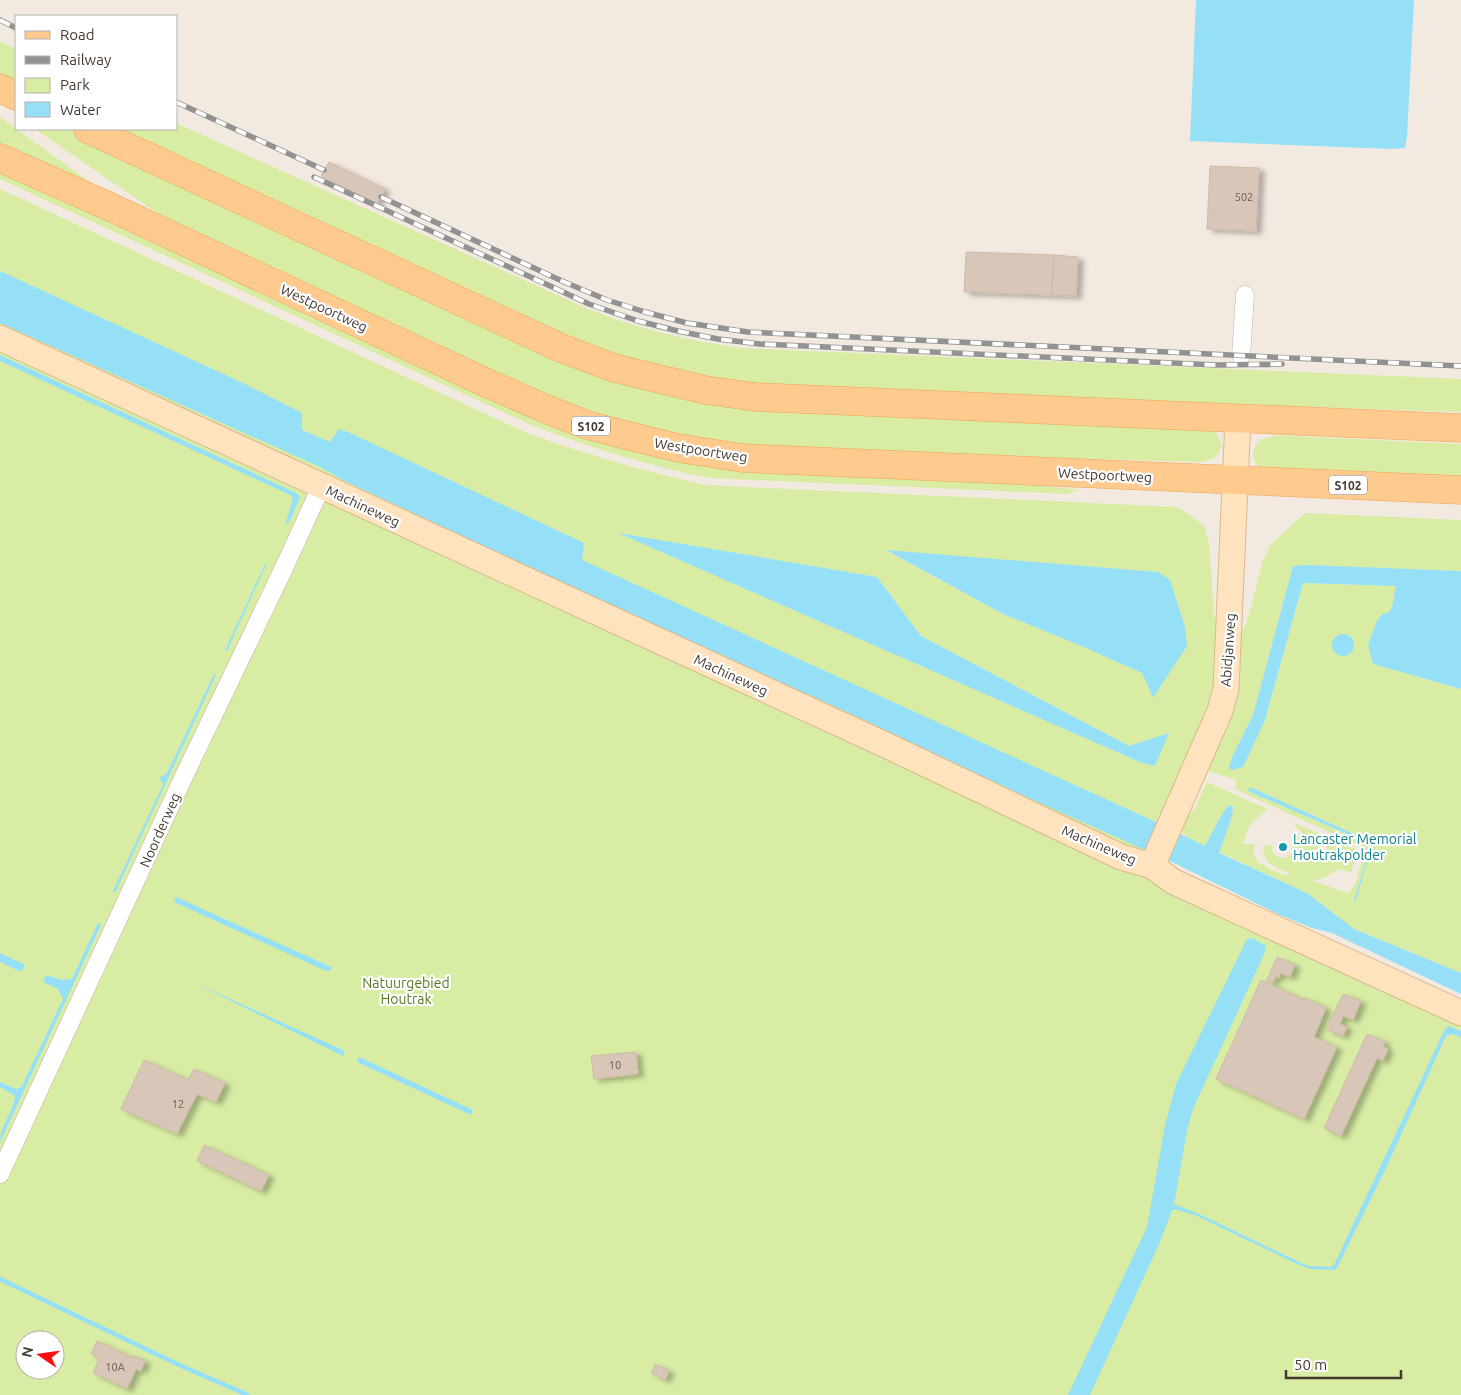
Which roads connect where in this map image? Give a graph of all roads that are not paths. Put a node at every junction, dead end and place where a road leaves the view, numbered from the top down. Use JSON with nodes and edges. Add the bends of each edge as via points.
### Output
{"nodes":[{"id":1,"x":0,"y":88,"type":"edge"},
{"id":2,"x":15,"y":96,"type":"edge"},
{"id":3,"x":90,"y":130,"type":"edge"},
{"id":4,"x":0,"y":158,"type":"edge"},
{"id":5,"x":1246,"y":295,"type":"dead end"},
{"id":6,"x":0,"y":338,"type":"edge"},
{"id":7,"x":1241,"y":356,"type":"dead end"},
{"id":8,"x":1238,"y":418,"type":"junction"},
{"id":9,"x":1461,"y":428,"type":"edge"},
{"id":10,"x":1235,"y":479,"type":"junction"},
{"id":11,"x":321,"y":487,"type":"junction"},
{"id":12,"x":1461,"y":490,"type":"edge"},
{"id":13,"x":1154,"y":862,"type":"junction"},
{"id":14,"x":1461,"y":1013,"type":"edge"},
{"id":15,"x":0,"y":1174,"type":"edge"}],
"edges":[{"from":1,"to":2,"type":"main road"},
{"from":3,"to":8,"type":"main road","via":[[561,348],[614,368],[705,390],[755,397]]},
{"from":4,"to":10,"type":"main road","name":"Westpoortweg","number":"S102","via":[[491,385],[587,425],[629,436],[742,458]]},
{"from":5,"to":7,"type":"street"},
{"from":6,"to":11,"type":"street","name":"Machineweg"},
{"from":8,"to":9,"type":"main road"},
{"from":8,"to":10,"type":"street","name":"Abidjanweg"},
{"from":10,"to":12,"type":"main road","name":"Westpoortweg","number":"S102"},
{"from":10,"to":13,"type":"street","name":"Abidjanweg","via":[[1226,689],[1220,711]]},
{"from":11,"to":13,"type":"street","name":"Machineweg","via":[[881,743],[1121,857]]},
{"from":11,"to":15,"type":"street","name":"Noorderweg"},
{"from":13,"to":14,"type":"street","name":"Machineweg","via":[[1174,882]]}]}
